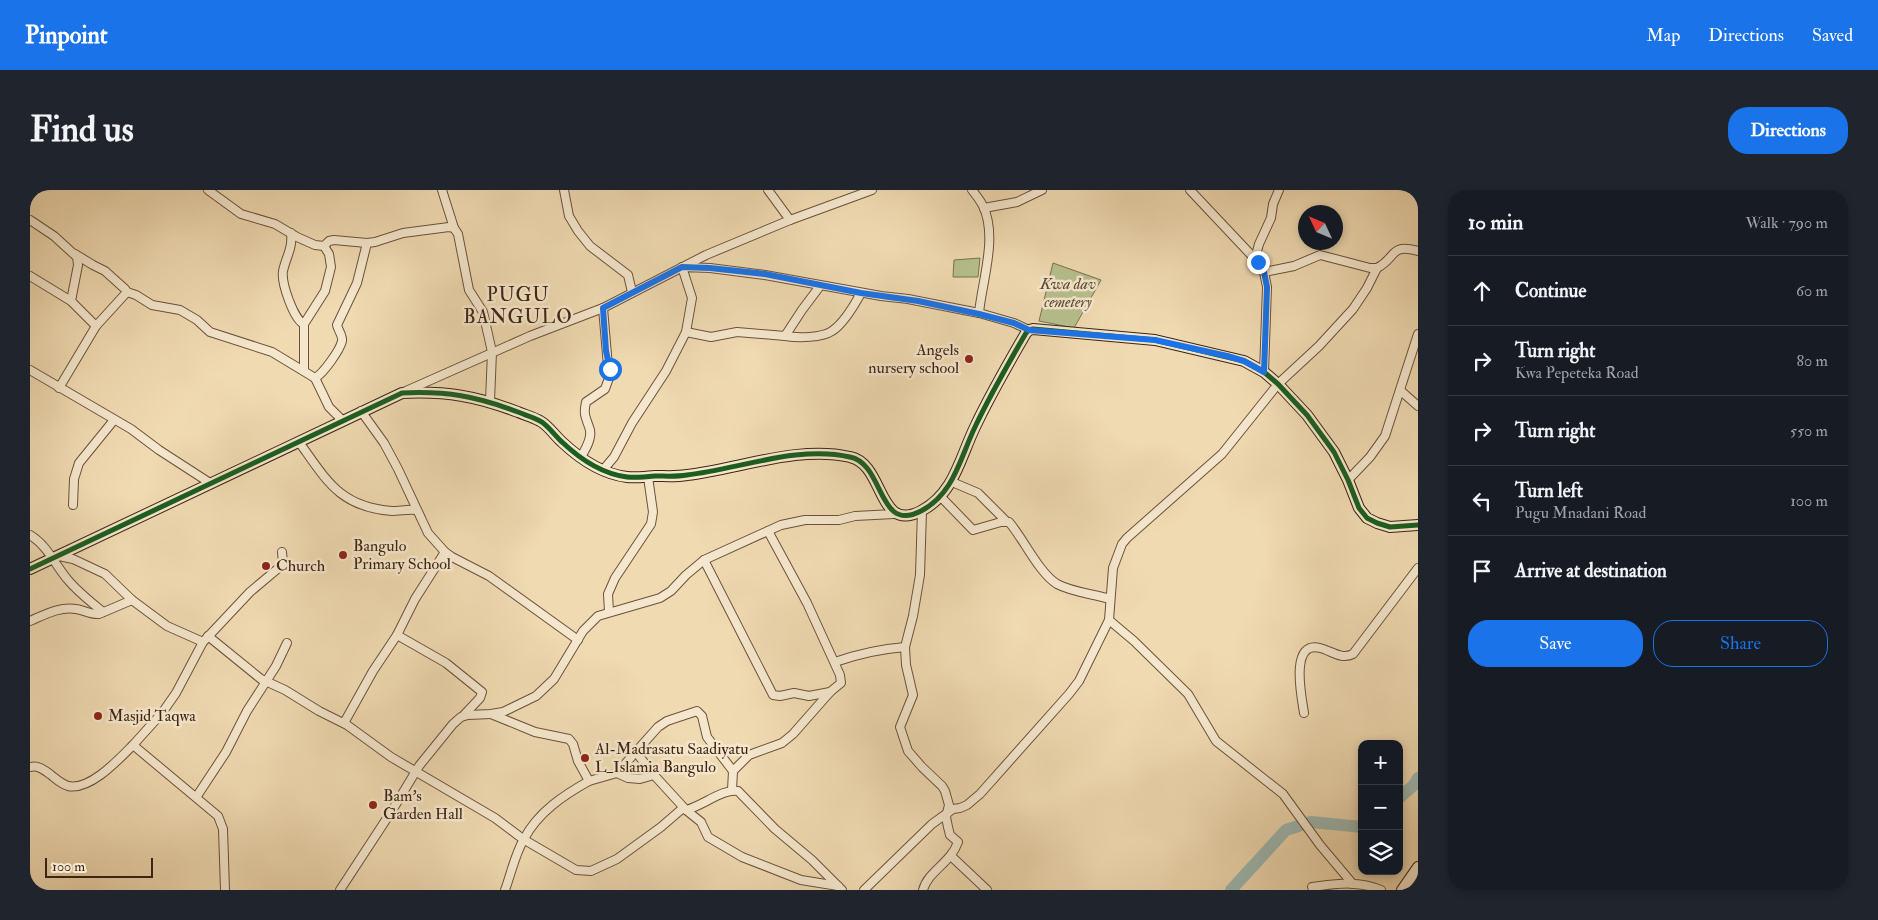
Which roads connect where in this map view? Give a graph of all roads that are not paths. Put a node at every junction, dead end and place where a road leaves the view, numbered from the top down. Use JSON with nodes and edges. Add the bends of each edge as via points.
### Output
{"nodes":[{"id":1,"x":209,"y":190,"type":"edge"},
{"id":2,"x":442,"y":190,"type":"edge"},
{"id":3,"x":564,"y":190,"type":"edge"},
{"id":4,"x":768,"y":190,"type":"edge"},
{"id":5,"x":872,"y":190,"type":"edge"},
{"id":6,"x":972,"y":190,"type":"edge"},
{"id":7,"x":1042,"y":190,"type":"edge"},
{"id":8,"x":1190,"y":190,"type":"edge"},
{"id":9,"x":1279,"y":190,"type":"edge"},
{"id":10,"x":984,"y":208,"type":"junction"},
{"id":11,"x":30,"y":220,"type":"edge"},
{"id":12,"x":790,"y":220,"type":"junction"},
{"id":13,"x":454,"y":228,"type":"junction"},
{"id":14,"x":291,"y":233,"type":"junction"},
{"id":15,"x":366,"y":243,"type":"junction"},
{"id":16,"x":324,"y":246,"type":"junction"},
{"id":17,"x":1418,"y":251,"type":"edge"},
{"id":18,"x":75,"y":254,"type":"junction"},
{"id":19,"x":1255,"y":259,"type":"junction"},
{"id":20,"x":682,"y":267,"type":"junction"},
{"id":21,"x":1377,"y":268,"type":"junction"},
{"id":22,"x":1264,"y":272,"type":"junction"},
{"id":23,"x":30,"y":276,"type":"edge"},
{"id":24,"x":820,"y":286,"type":"junction"},
{"id":25,"x":127,"y":292,"type":"junction"},
{"id":26,"x":632,"y":292,"type":"junction"},
{"id":27,"x":861,"y":293,"type":"junction"},
{"id":28,"x":71,"y":302,"type":"junction"},
{"id":29,"x":603,"y":308,"type":"junction"},
{"id":30,"x":979,"y":314,"type":"junction"},
{"id":31,"x":304,"y":324,"type":"junction"},
{"id":32,"x":96,"y":326,"type":"junction"},
{"id":33,"x":1029,"y":330,"type":"junction"},
{"id":34,"x":686,"y":332,"type":"junction"},
{"id":35,"x":1418,"y":334,"type":"edge"},
{"id":36,"x":786,"y":336,"type":"junction"},
{"id":37,"x":492,"y":352,"type":"junction"},
{"id":38,"x":30,"y":370,"type":"edge"},
{"id":39,"x":304,"y":371,"type":"junction"},
{"id":40,"x":1264,"y":372,"type":"junction"},
{"id":41,"x":315,"y":378,"type":"junction"},
{"id":42,"x":1278,"y":384,"type":"junction"},
{"id":43,"x":59,"y":388,"type":"junction"},
{"id":44,"x":1401,"y":391,"type":"junction"},
{"id":45,"x":402,"y":393,"type":"junction"},
{"id":46,"x":490,"y":401,"type":"junction"},
{"id":47,"x":1418,"y":406,"type":"edge"},
{"id":48,"x":361,"y":411,"type":"junction"},
{"id":49,"x":114,"y":420,"type":"junction"},
{"id":50,"x":342,"y":420,"type":"junction"},
{"id":51,"x":299,"y":442,"type":"junction"},
{"id":52,"x":581,"y":457,"type":"junction"},
{"id":53,"x":603,"y":470,"type":"junction"},
{"id":54,"x":648,"y":477,"type":"junction"},
{"id":55,"x":1348,"y":480,"type":"junction"},
{"id":56,"x":952,"y":482,"type":"junction"},
{"id":57,"x":210,"y":483,"type":"junction"},
{"id":58,"x":940,"y":496,"type":"junction"},
{"id":59,"x":73,"y":505,"type":"dead end"},
{"id":60,"x":416,"y":510,"type":"junction"},
{"id":61,"x":922,"y":511,"type":"junction"},
{"id":62,"x":894,"y":514,"type":"junction"},
{"id":63,"x":1006,"y":521,"type":"junction"},
{"id":64,"x":1418,"y":525,"type":"edge"},
{"id":65,"x":768,"y":531,"type":"junction"},
{"id":66,"x":30,"y":535,"type":"edge"},
{"id":67,"x":282,"y":552,"type":"dead end"},
{"id":68,"x":445,"y":552,"type":"junction"},
{"id":69,"x":55,"y":558,"type":"junction"},
{"id":70,"x":704,"y":560,"type":"junction"},
{"id":71,"x":1418,"y":568,"type":"edge"},
{"id":72,"x":30,"y":569,"type":"edge"},
{"id":73,"x":1110,"y":599,"type":"junction"},
{"id":74,"x":132,"y":600,"type":"junction"},
{"id":75,"x":103,"y":612,"type":"junction"},
{"id":76,"x":609,"y":612,"type":"junction"},
{"id":77,"x":1110,"y":620,"type":"junction"},
{"id":78,"x":30,"y":621,"type":"edge"},
{"id":79,"x":397,"y":635,"type":"junction"},
{"id":80,"x":206,"y":639,"type":"junction"},
{"id":81,"x":578,"y":640,"type":"junction"},
{"id":82,"x":287,"y":643,"type":"dead end"},
{"id":83,"x":905,"y":647,"type":"junction"},
{"id":84,"x":835,"y":662,"type":"junction"},
{"id":85,"x":267,"y":682,"type":"junction"},
{"id":86,"x":830,"y":692,"type":"junction"},
{"id":87,"x":1304,"y":713,"type":"dead end"},
{"id":88,"x":491,"y":714,"type":"junction"},
{"id":89,"x":461,"y":717,"type":"junction"},
{"id":90,"x":344,"y":723,"type":"junction"},
{"id":91,"x":133,"y":745,"type":"junction"},
{"id":92,"x":638,"y":751,"type":"junction"},
{"id":93,"x":30,"y":767,"type":"edge"},
{"id":94,"x":733,"y":771,"type":"junction"},
{"id":95,"x":415,"y":772,"type":"junction"},
{"id":96,"x":617,"y":773,"type":"junction"},
{"id":97,"x":654,"y":775,"type":"junction"},
{"id":98,"x":590,"y":780,"type":"junction"},
{"id":99,"x":732,"y":790,"type":"junction"},
{"id":100,"x":197,"y":796,"type":"junction"},
{"id":101,"x":685,"y":809,"type":"junction"},
{"id":102,"x":948,"y":812,"type":"junction"},
{"id":103,"x":523,"y":839,"type":"junction"},
{"id":104,"x":952,"y":856,"type":"junction"},
{"id":105,"x":1418,"y":866,"type":"edge"},
{"id":106,"x":1352,"y":883,"type":"junction"},
{"id":107,"x":840,"y":888,"type":"edge"},
{"id":108,"x":1312,"y":888,"type":"dead end"},
{"id":109,"x":225,"y":890,"type":"edge"},
{"id":110,"x":340,"y":890,"type":"edge"},
{"id":111,"x":506,"y":890,"type":"edge"},
{"id":112,"x":864,"y":890,"type":"edge"},
{"id":113,"x":923,"y":890,"type":"edge"},
{"id":114,"x":987,"y":890,"type":"edge"},
{"id":115,"x":1381,"y":890,"type":"edge"},
{"id":116,"x":1402,"y":890,"type":"edge"}],
"edges":[{"from":1,"to":14,"type":"street","via":[[246,216],[275,224]]},
{"from":2,"to":13,"type":"street"},
{"from":3,"to":26,"type":"street","via":[[569,216],[578,231],[590,246],[628,275]]},
{"from":4,"to":12,"type":"street"},
{"from":5,"to":12,"type":"street"},
{"from":6,"to":10,"type":"street"},
{"from":7,"to":10,"type":"street","via":[[1017,202]]},
{"from":8,"to":19,"type":"street"},
{"from":9,"to":19,"type":"street"},
{"from":10,"to":30,"type":"street","via":[[989,232]]},
{"from":11,"to":18,"type":"street"},
{"from":12,"to":20,"type":"street"},
{"from":13,"to":15,"type":"street","via":[[415,231]]},
{"from":13,"to":37,"type":"street","via":[[469,290],[482,312]]},
{"from":14,"to":16,"type":"street"},
{"from":14,"to":31,"type":"street","via":[[291,248],[283,275],[297,319]]},
{"from":15,"to":16,"type":"street","via":[[334,240]]},
{"from":15,"to":41,"type":"street","via":[[359,278],[337,325],[341,342]]},
{"from":16,"to":31,"type":"street","via":[[331,261],[328,285]]},
{"from":17,"to":21,"type":"street","via":[[1399,249]]},
{"from":18,"to":25,"type":"street","via":[[105,271]]},
{"from":18,"to":28,"type":"street","via":[[78,261]]},
{"from":19,"to":22,"type":"street"},
{"from":20,"to":24,"type":"street","via":[[752,273]]},
{"from":20,"to":26,"type":"street"},
{"from":20,"to":34,"type":"street","via":[[692,298]]},
{"from":21,"to":22,"type":"street","via":[[1320,255],[1294,266]]},
{"from":21,"to":42,"type":"street","via":[[1353,309]]},
{"from":22,"to":40,"type":"street","via":[[1267,287]]},
{"from":23,"to":28,"type":"street"},
{"from":24,"to":27,"type":"street"},
{"from":24,"to":36,"type":"street"},
{"from":25,"to":32,"type":"street"},
{"from":25,"to":39,"type":"street","via":[[152,305],[180,310],[210,332],[272,352]]},
{"from":26,"to":29,"type":"street"},
{"from":27,"to":30,"type":"street"},
{"from":27,"to":36,"type":"street","via":[[831,332],[805,337]]},
{"from":28,"to":32,"type":"street"},
{"from":29,"to":37,"type":"street"},
{"from":29,"to":52,"type":"street","via":[[609,378],[605,389],[586,402],[584,417],[590,436]]},
{"from":30,"to":33,"type":"street"},
{"from":31,"to":39,"type":"street"},
{"from":32,"to":43,"type":"street"},
{"from":33,"to":40,"type":"street","via":[[1155,340],[1227,356]]},
{"from":33,"to":56,"type":"street","via":[[975,427]]},
{"from":34,"to":36,"type":"street","via":[[711,337],[738,332]]},
{"from":34,"to":53,"type":"street","via":[[666,371]]},
{"from":35,"to":44,"type":"street"},
{"from":37,"to":45,"type":"street"},
{"from":37,"to":46,"type":"street"},
{"from":38,"to":43,"type":"street"},
{"from":39,"to":41,"type":"street"},
{"from":40,"to":42,"type":"street"},
{"from":41,"to":50,"type":"street","via":[[329,407]]},
{"from":42,"to":55,"type":"street","via":[[1307,415],[1334,452]]},
{"from":42,"to":73,"type":"street","via":[[1222,454],[1126,538],[1113,568]]},
{"from":43,"to":49,"type":"street"},
{"from":44,"to":47,"type":"street"},
{"from":44,"to":55,"type":"street","via":[[1385,436]]},
{"from":45,"to":46,"type":"street","via":[[465,395]]},
{"from":45,"to":48,"type":"street"},
{"from":46,"to":52,"type":"street","via":[[540,421]]},
{"from":48,"to":50,"type":"street"},
{"from":48,"to":60,"type":"street","via":[[388,451]]},
{"from":49,"to":57,"type":"street"},
{"from":49,"to":59,"type":"street","via":[[79,463],[74,479]]},
{"from":50,"to":51,"type":"street"},
{"from":51,"to":57,"type":"street"},
{"from":51,"to":60,"type":"street","via":[[325,477],[351,501],[387,510]]},
{"from":52,"to":53,"type":"street"},
{"from":53,"to":54,"type":"street","via":[[629,477]]},
{"from":54,"to":62,"type":"street","via":[[685,476],[810,454],[848,456],[865,464]]},
{"from":54,"to":76,"type":"street","via":[[652,519],[646,533],[614,578],[608,594]]},
{"from":55,"to":64,"type":"street","via":[[1359,508],[1368,518],[1390,527]]},
{"from":56,"to":58,"type":"street"},
{"from":56,"to":63,"type":"street","via":[[978,493]]},
{"from":57,"to":69,"type":"street"},
{"from":58,"to":61,"type":"street"},
{"from":58,"to":63,"type":"street","via":[[973,530]]},
{"from":60,"to":68,"type":"street","via":[[428,533]]},
{"from":61,"to":62,"type":"street","via":[[905,516]]},
{"from":61,"to":83,"type":"street","via":[[919,583]]},
{"from":62,"to":65,"type":"street","via":[[804,520]]},
{"from":63,"to":73,"type":"street","via":[[1053,581]]},
{"from":65,"to":70,"type":"street"},
{"from":65,"to":84,"type":"street"},
{"from":66,"to":69,"type":"street"},
{"from":67,"to":80,"type":"street","via":[[281,566],[250,592]]},
{"from":68,"to":79,"type":"street","via":[[415,598]]},
{"from":68,"to":81,"type":"street","via":[[489,576]]},
{"from":69,"to":72,"type":"street"},
{"from":69,"to":74,"type":"street","via":[[73,560],[105,574]]},
{"from":69,"to":75,"type":"street","via":[[71,584]]},
{"from":70,"to":76,"type":"street","via":[[660,598]]},
{"from":70,"to":86,"type":"street","via":[[774,695],[794,693],[812,696]]},
{"from":71,"to":87,"type":"street","via":[[1353,654],[1343,657],[1319,648],[1308,650],[1304,655],[1299,668]]},
{"from":73,"to":77,"type":"street"},
{"from":74,"to":75,"type":"street"},
{"from":74,"to":80,"type":"street","via":[[167,626]]},
{"from":75,"to":78,"type":"street","via":[[94,614],[68,608]]},
{"from":76,"to":81,"type":"street","via":[[589,624]]},
{"from":77,"to":102,"type":"street","via":[[1069,694],[980,794],[968,804]]},
{"from":77,"to":106,"type":"street","via":[[1188,694],[1216,741],[1283,794]]},
{"from":79,"to":89,"type":"street","via":[[446,664],[482,692]]},
{"from":79,"to":90,"type":"street"},
{"from":80,"to":85,"type":"street"},
{"from":80,"to":91,"type":"street","via":[[162,713]]},
{"from":81,"to":88,"type":"street","via":[[554,679],[536,696]]},
{"from":82,"to":85,"type":"street"},
{"from":83,"to":84,"type":"street","via":[[881,649]]},
{"from":83,"to":102,"type":"street","via":[[913,695],[901,722],[902,733],[908,751],[942,786],[949,802]]},
{"from":84,"to":86,"type":"street","via":[[841,683]]},
{"from":85,"to":90,"type":"street"},
{"from":85,"to":100,"type":"street"},
{"from":86,"to":94,"type":"street","via":[[782,743],[750,755]]},
{"from":88,"to":89,"type":"street"},
{"from":88,"to":98,"type":"street","via":[[535,732],[568,739]]},
{"from":89,"to":95,"type":"street"},
{"from":90,"to":95,"type":"street"},
{"from":91,"to":93,"type":"street","via":[[97,777],[81,785],[62,784],[41,768]]},
{"from":91,"to":100,"type":"street"},
{"from":92,"to":94,"type":"street","via":[[662,724],[697,711],[702,716],[707,737]]},
{"from":92,"to":96,"type":"street"},
{"from":92,"to":97,"type":"street"},
{"from":94,"to":99,"type":"street"},
{"from":95,"to":103,"type":"street","via":[[495,818]]},
{"from":95,"to":110,"type":"street"},
{"from":96,"to":97,"type":"street","via":[[640,779]]},
{"from":96,"to":98,"type":"street"},
{"from":97,"to":101,"type":"street"},
{"from":98,"to":103,"type":"street","via":[[550,807]]},
{"from":99,"to":101,"type":"street"},
{"from":99,"to":107,"type":"street","via":[[744,796]]},
{"from":100,"to":109,"type":"street","via":[[221,822]]},
{"from":101,"to":103,"type":"street","via":[[617,859],[591,871],[576,870]]},
{"from":101,"to":107,"type":"street","via":[[701,822],[708,837],[742,857],[801,880]]},
{"from":102,"to":104,"type":"street","via":[[946,822],[950,835],[958,842]]},
{"from":102,"to":112,"type":"street"},
{"from":103,"to":111,"type":"street"},
{"from":104,"to":113,"type":"street","via":[[926,882]]},
{"from":104,"to":114,"type":"street"},
{"from":105,"to":116,"type":"street"},
{"from":106,"to":108,"type":"street"},
{"from":106,"to":115,"type":"street"}]}
